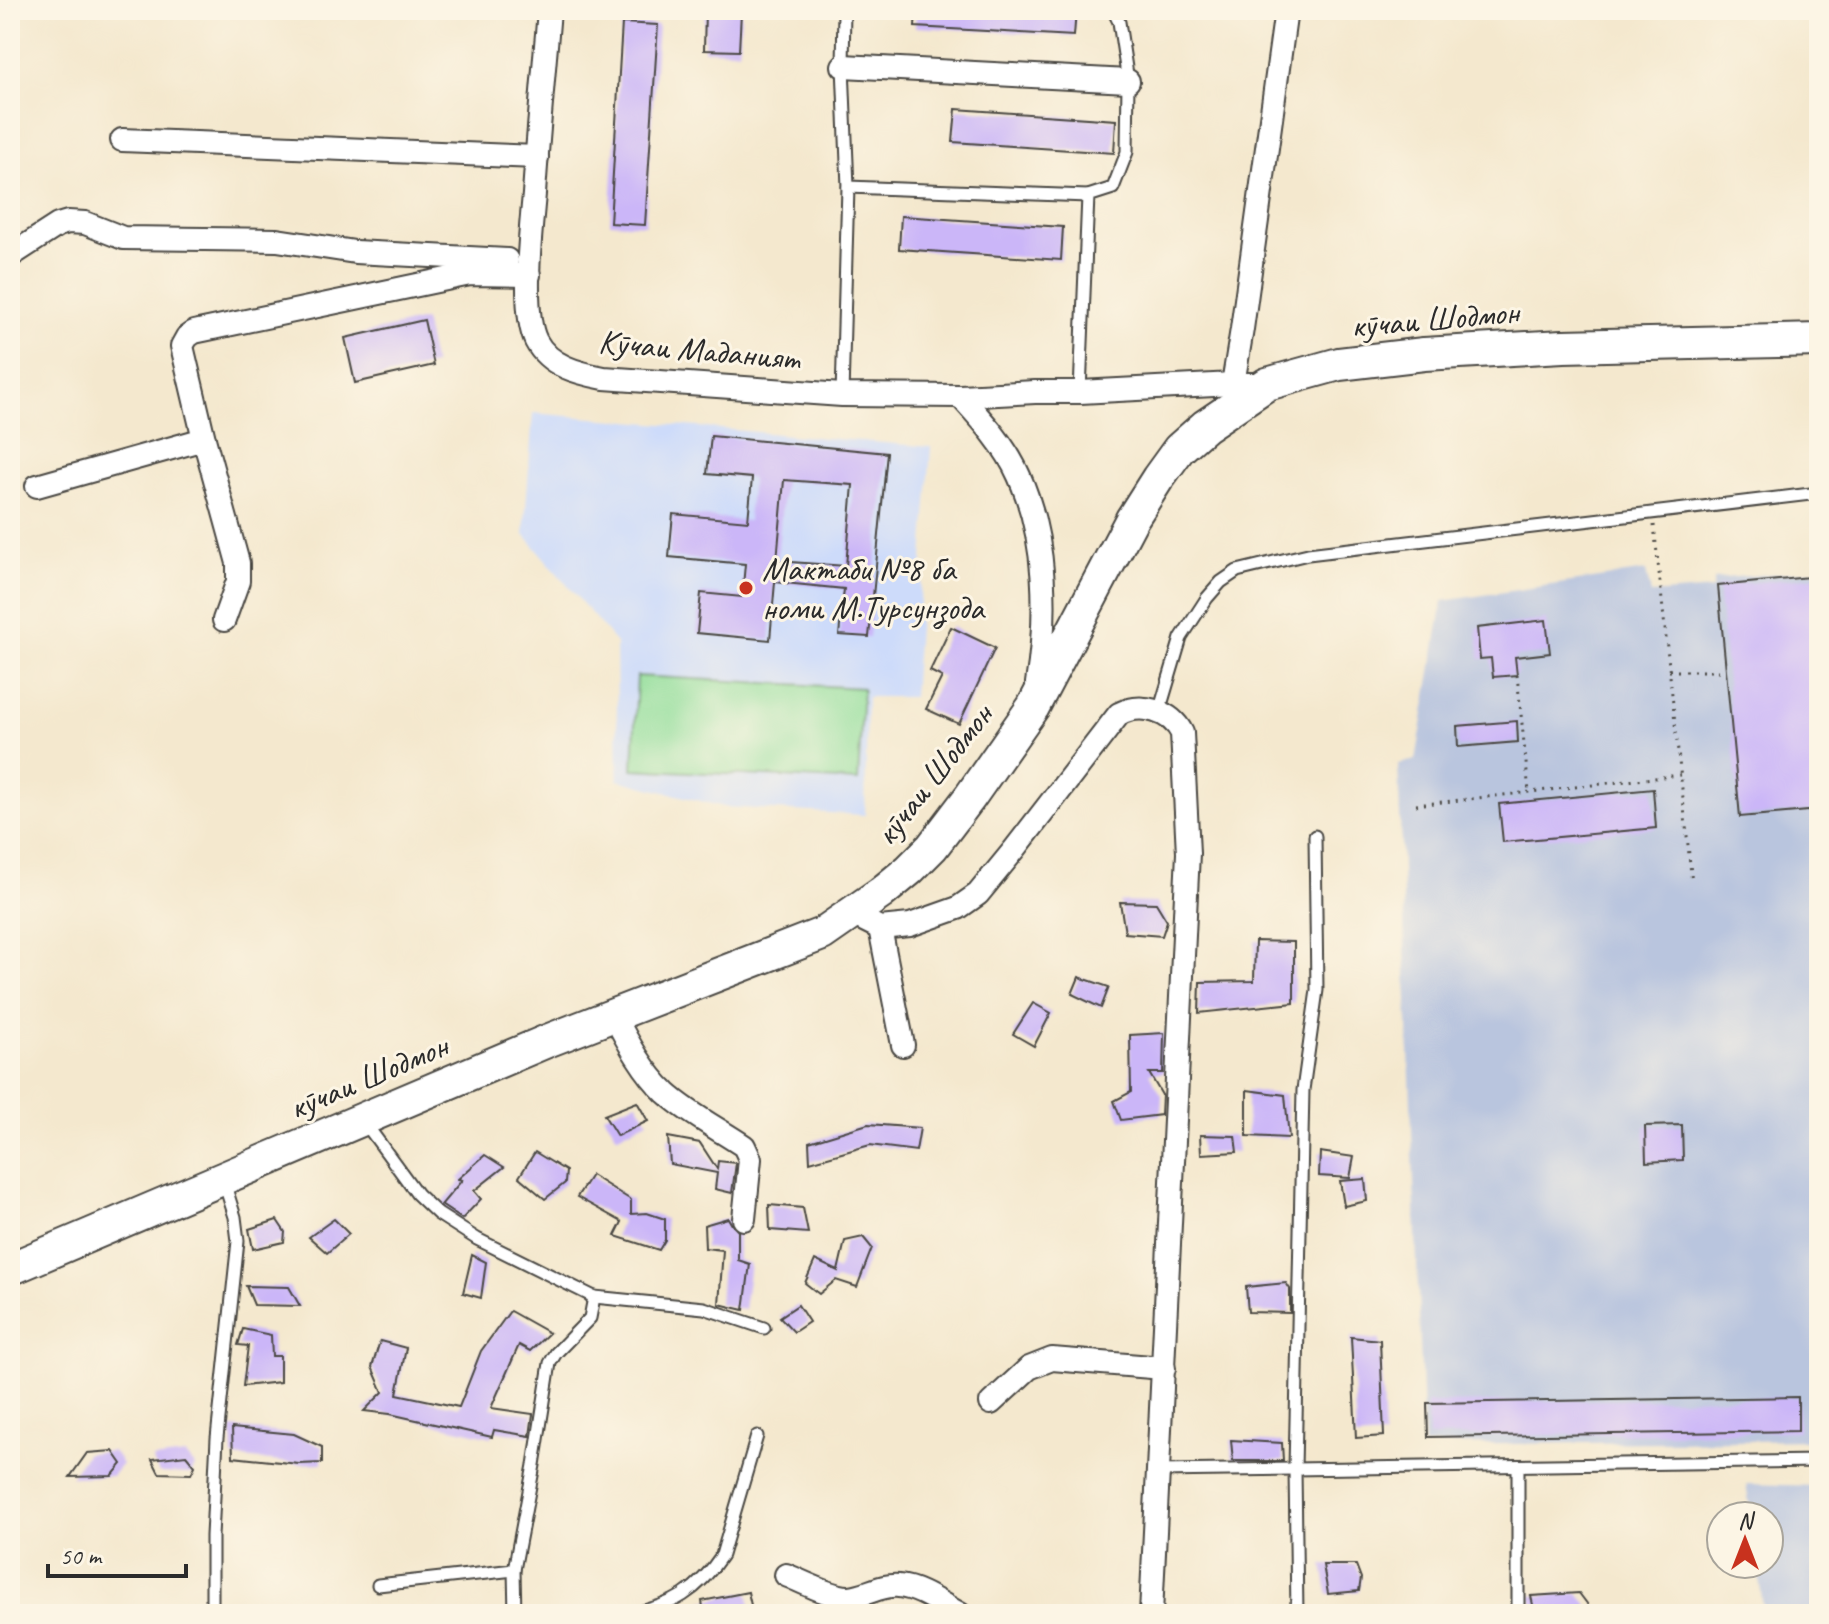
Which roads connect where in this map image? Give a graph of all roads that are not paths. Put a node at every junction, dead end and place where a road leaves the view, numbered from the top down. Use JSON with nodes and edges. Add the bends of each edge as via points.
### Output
{"nodes":[{"id":1,"x":549,"y":10,"type":"edge"},
{"id":2,"x":844,"y":10,"type":"edge"},
{"id":3,"x":1113,"y":10,"type":"edge"},
{"id":4,"x":1286,"y":10,"type":"edge"},
{"id":5,"x":843,"y":66,"type":"junction"},
{"id":6,"x":1128,"y":81,"type":"junction"},
{"id":7,"x":122,"y":140,"type":"dead end"},
{"id":8,"x":537,"y":157,"type":"junction"},
{"id":9,"x":848,"y":187,"type":"junction"},
{"id":10,"x":1088,"y":196,"type":"junction"},
{"id":11,"x":10,"y":256,"type":"edge"},
{"id":12,"x":529,"y":268,"type":"junction"},
{"id":13,"x":1819,"y":340,"type":"edge"},
{"id":14,"x":1233,"y":384,"type":"junction"},
{"id":15,"x":1267,"y":384,"type":"junction"},
{"id":16,"x":1080,"y":392,"type":"junction"},
{"id":17,"x":842,"y":395,"type":"junction"},
{"id":18,"x":960,"y":396,"type":"junction"},
{"id":19,"x":204,"y":439,"type":"junction"},
{"id":20,"x":37,"y":486,"type":"dead end"},
{"id":21,"x":1819,"y":493,"type":"edge"},
{"id":22,"x":224,"y":620,"type":"dead end"},
{"id":23,"x":1033,"y":707,"type":"junction"},
{"id":24,"x":1159,"y":712,"type":"junction"},
{"id":25,"x":1315,"y":836,"type":"dead end"},
{"id":26,"x":852,"y":914,"type":"junction"},
{"id":27,"x":880,"y":928,"type":"junction"},
{"id":28,"x":614,"y":1015,"type":"junction"},
{"id":29,"x":903,"y":1045,"type":"dead end"},
{"id":30,"x":362,"y":1119,"type":"junction"},
{"id":31,"x":223,"y":1178,"type":"junction"},
{"id":32,"x":744,"y":1219,"type":"dead end"},
{"id":33,"x":10,"y":1269,"type":"edge"},
{"id":34,"x":594,"y":1297,"type":"junction"},
{"id":35,"x":764,"y":1328,"type":"dead end"},
{"id":36,"x":1164,"y":1368,"type":"junction"},
{"id":37,"x":991,"y":1403,"type":"dead end"},
{"id":38,"x":757,"y":1436,"type":"dead end"},
{"id":39,"x":1819,"y":1461,"type":"edge"},
{"id":40,"x":1518,"y":1466,"type":"junction"},
{"id":41,"x":1295,"y":1469,"type":"junction"},
{"id":42,"x":1159,"y":1471,"type":"junction"},
{"id":43,"x":514,"y":1570,"type":"junction"},
{"id":44,"x":786,"y":1575,"type":"dead end"},
{"id":45,"x":378,"y":1585,"type":"dead end"},
{"id":46,"x":212,"y":1614,"type":"edge"},
{"id":47,"x":515,"y":1614,"type":"edge"},
{"id":48,"x":630,"y":1614,"type":"edge"},
{"id":49,"x":960,"y":1614,"type":"edge"},
{"id":50,"x":1151,"y":1614,"type":"edge"},
{"id":51,"x":1297,"y":1614,"type":"edge"},
{"id":52,"x":1518,"y":1614,"type":"edge"}],
"edges":[{"from":1,"to":8,"type":"street","name":"Кӯчаи Маданият"},
{"from":2,"to":5,"type":"lane"},
{"from":3,"to":6,"type":"lane"},
{"from":4,"to":14,"type":"street"},
{"from":5,"to":6,"type":"street"},
{"from":5,"to":9,"type":"lane"},
{"from":6,"to":10,"type":"lane","via":[[1127,152],[1113,188]]},
{"from":7,"to":8,"type":"street"},
{"from":8,"to":12,"type":"street","name":"Кӯчаи Маданият"},
{"from":9,"to":10,"type":"lane"},
{"from":9,"to":17,"type":"lane"},
{"from":10,"to":16,"type":"lane"},
{"from":11,"to":12,"type":"street","via":[[68,222],[123,238],[277,240]]},
{"from":12,"to":17,"type":"street","name":"Кӯчаи Маданият","via":[[536,340],[550,358],[574,372]]},
{"from":12,"to":19,"type":"street","via":[[470,274],[194,332],[182,346]]},
{"from":13,"to":15,"type":"main road","name":"кӯчаи Шодмон","via":[[1424,354],[1339,364]]},
{"from":14,"to":15,"type":"street","name":"Кӯчаи Маданият"},
{"from":14,"to":16,"type":"street","name":"Кӯчаи Маданият"},
{"from":15,"to":23,"type":"main road","name":"кӯчаи Шодмон","via":[[1179,449],[1132,519]]},
{"from":16,"to":18,"type":"street","name":"Кӯчаи Маданият"},
{"from":17,"to":18,"type":"street","name":"Кӯчаи Маданият"},
{"from":18,"to":23,"type":"street","via":[[1008,455],[1035,524],[1044,613]]},
{"from":19,"to":20,"type":"street"},
{"from":19,"to":22,"type":"street","via":[[238,563],[238,581]]},
{"from":21,"to":24,"type":"lane","via":[[1308,554],[1237,571],[1207,598],[1181,638]]},
{"from":23,"to":26,"type":"main road","name":"кӯчаи Шодмон","via":[[932,847]]},
{"from":24,"to":27,"type":"street","via":[[1133,709],[1119,714],[978,894],[933,918]]},
{"from":24,"to":36,"type":"street","via":[[1182,733],[1188,853]]},
{"from":25,"to":41,"type":"lane","via":[[1317,990],[1303,1090]]},
{"from":26,"to":27,"type":"street"},
{"from":26,"to":28,"type":"main road","name":"кӯчаи Шодмон","via":[[822,934]]},
{"from":27,"to":29,"type":"street"},
{"from":28,"to":30,"type":"main road","name":"кӯчаи Шодмон"},
{"from":28,"to":32,"type":"street","via":[[630,1047],[664,1091],[747,1150]]},
{"from":30,"to":31,"type":"main road","name":"кӯчаи Шодмон"},
{"from":30,"to":34,"type":"lane","via":[[438,1214]]},
{"from":31,"to":33,"type":"main road","name":"кӯчаи Шодмон"},
{"from":31,"to":46,"type":"lane","via":[[238,1241],[217,1438]]},
{"from":34,"to":35,"type":"lane","via":[[704,1308]]},
{"from":34,"to":43,"type":"lane","via":[[590,1318],[550,1363]]},
{"from":36,"to":37,"type":"street","via":[[1052,1359],[1029,1368]]},
{"from":36,"to":42,"type":"street"},
{"from":38,"to":48,"type":"lane","via":[[722,1555],[711,1571],[671,1603]]},
{"from":39,"to":40,"type":"lane"},
{"from":40,"to":41,"type":"lane"},
{"from":40,"to":52,"type":"lane"},
{"from":41,"to":42,"type":"lane"},
{"from":41,"to":51,"type":"lane"},
{"from":42,"to":50,"type":"street"},
{"from":43,"to":45,"type":"lane"},
{"from":43,"to":47,"type":"lane"},
{"from":44,"to":49,"type":"street","via":[[849,1597],[900,1586]]}]}
